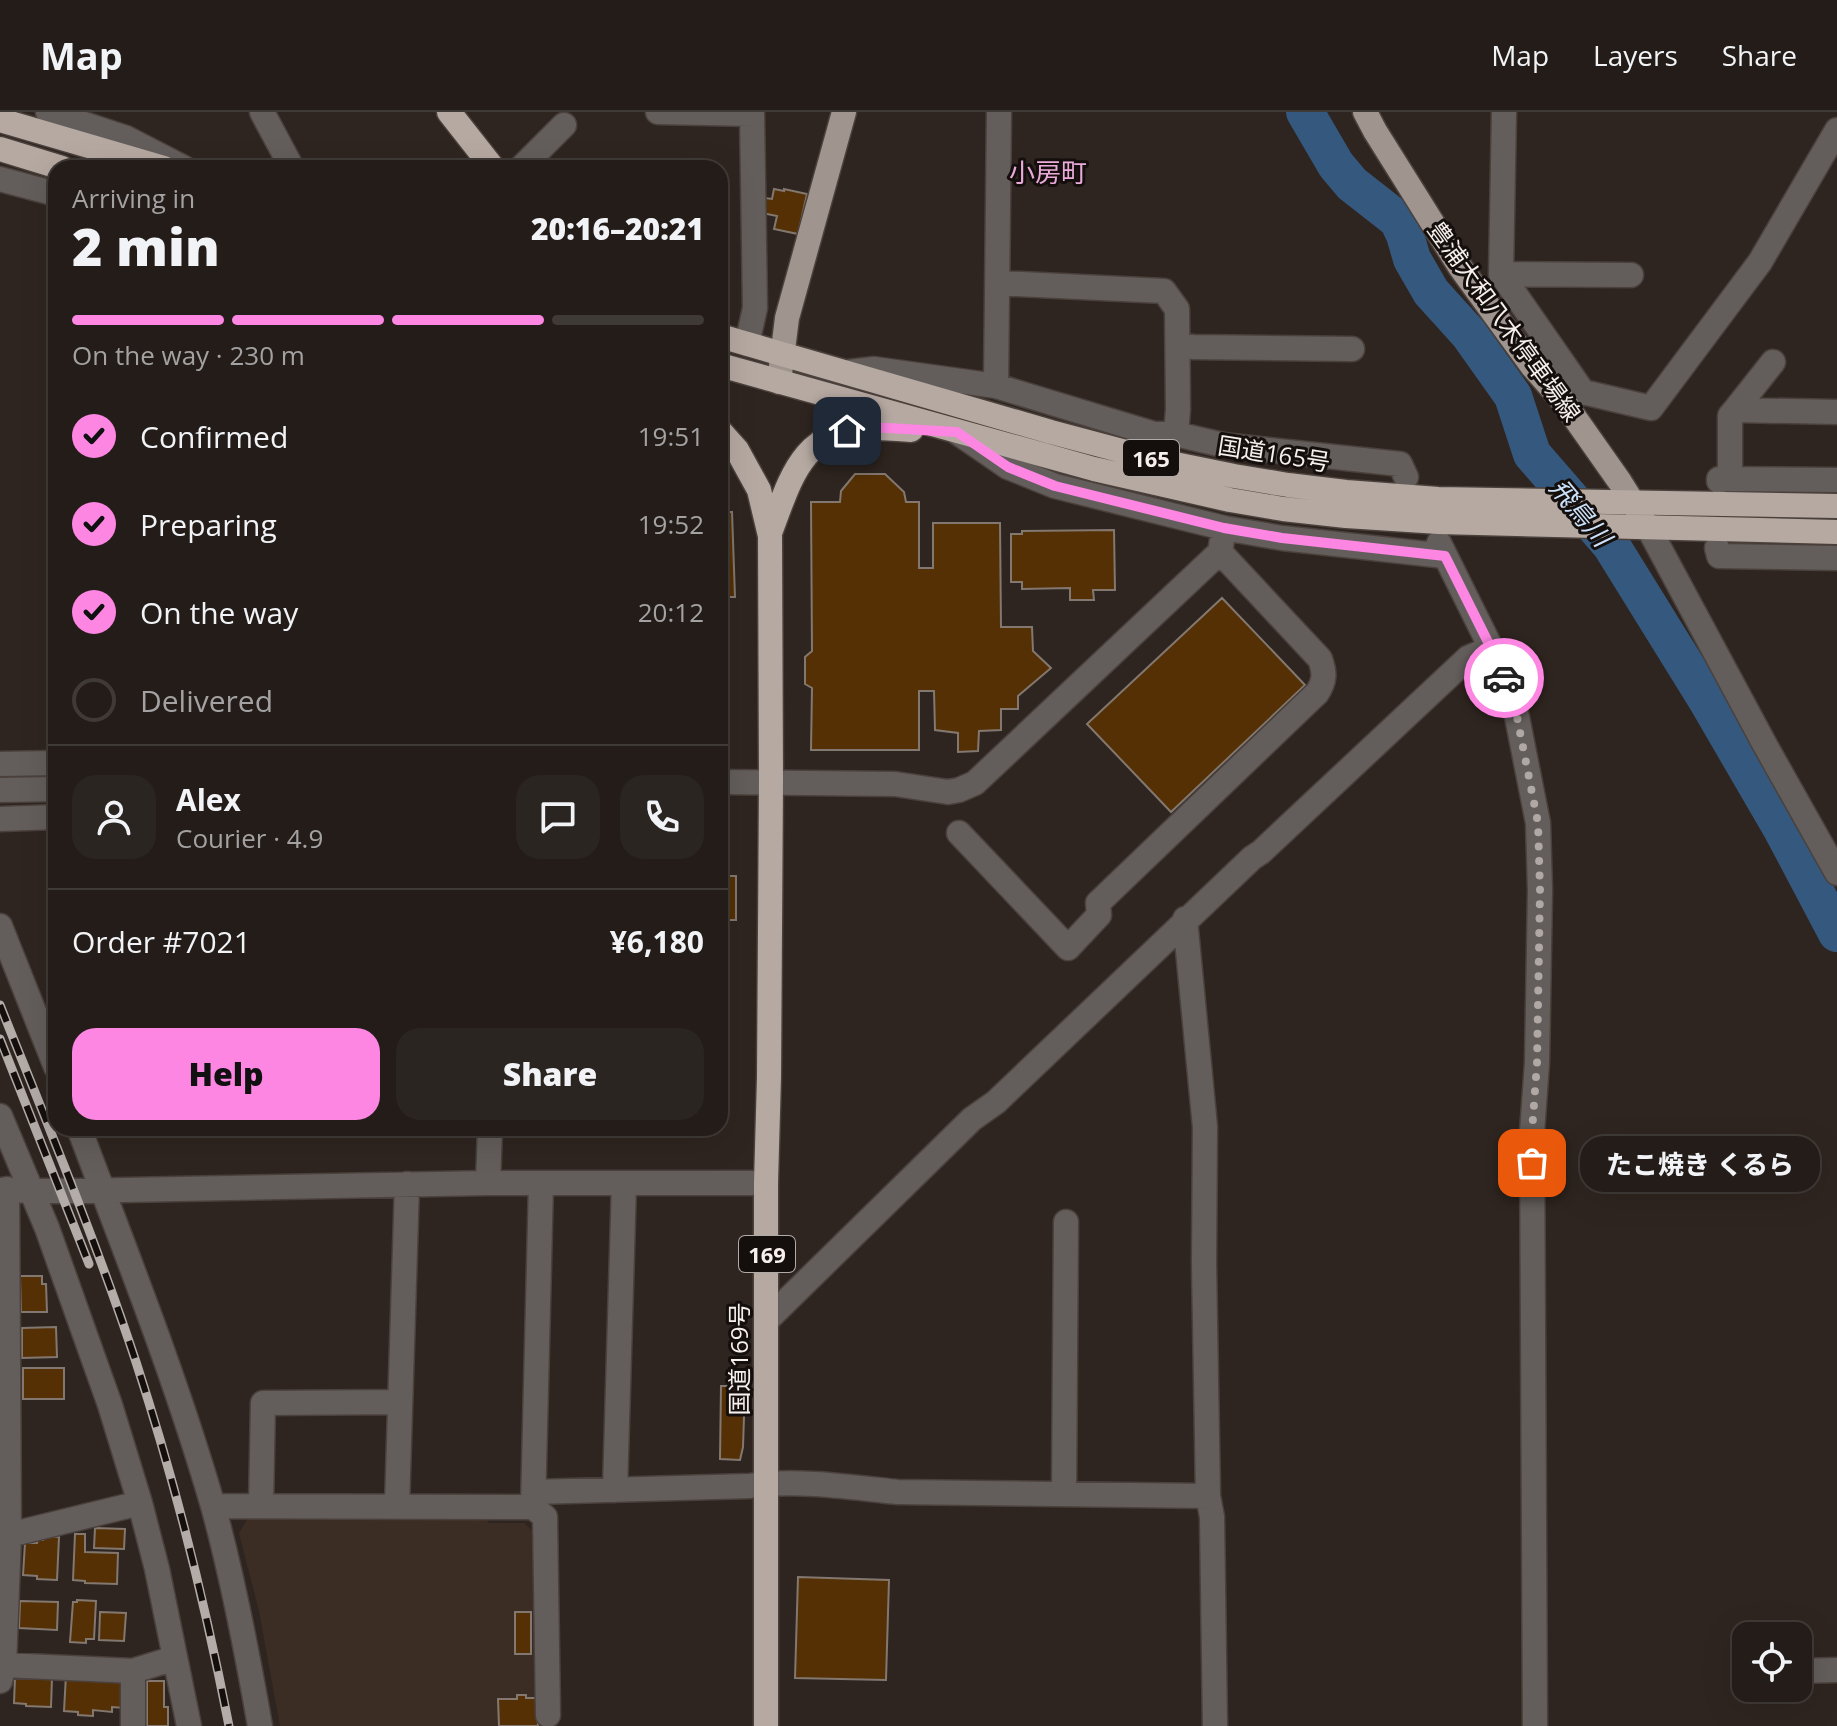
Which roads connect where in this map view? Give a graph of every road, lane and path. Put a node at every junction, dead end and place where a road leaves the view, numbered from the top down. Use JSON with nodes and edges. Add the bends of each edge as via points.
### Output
{"nodes":[{"id":1,"x":48,"y":112,"type":"edge"},
{"id":2,"x":262,"y":112,"type":"edge"},
{"id":3,"x":449,"y":112,"type":"edge"},
{"id":4,"x":658,"y":112,"type":"edge"},
{"id":5,"x":844,"y":112,"type":"edge"},
{"id":6,"x":999,"y":112,"type":"edge"},
{"id":7,"x":1365,"y":112,"type":"edge"},
{"id":8,"x":1504,"y":112,"type":"edge"},
{"id":9,"x":752,"y":113,"type":"edge"},
{"id":10,"x":0,"y":120,"type":"edge"},
{"id":11,"x":564,"y":125,"type":"dead end"},
{"id":12,"x":1837,"y":130,"type":"edge"},
{"id":13,"x":0,"y":149,"type":"edge"},
{"id":14,"x":137,"y":160,"type":"edge"},
{"id":15,"x":169,"y":160,"type":"edge"},
{"id":16,"x":288,"y":160,"type":"edge"},
{"id":17,"x":487,"y":160,"type":"edge"},
{"id":18,"x":529,"y":160,"type":"edge"},
{"id":19,"x":48,"y":164,"type":"edge"},
{"id":20,"x":0,"y":179,"type":"edge"},
{"id":21,"x":48,"y":192,"type":"edge"},
{"id":22,"x":1501,"y":274,"type":"junction"},
{"id":23,"x":1631,"y":275,"type":"dead end"},
{"id":24,"x":998,"y":283,"type":"junction"},
{"id":25,"x":728,"y":338,"type":"edge"},
{"id":26,"x":747,"y":344,"type":"junction"},
{"id":27,"x":1178,"y":344,"type":"junction"},
{"id":28,"x":1352,"y":349,"type":"dead end"},
{"id":29,"x":783,"y":354,"type":"junction"},
{"id":30,"x":1773,"y":362,"type":"dead end"},
{"id":31,"x":728,"y":367,"type":"edge"},
{"id":32,"x":847,"y":372,"type":"junction"},
{"id":33,"x":779,"y":382,"type":"junction"},
{"id":34,"x":996,"y":386,"type":"junction"},
{"id":35,"x":1573,"y":396,"type":"junction"},
{"id":36,"x":1735,"y":410,"type":"junction"},
{"id":37,"x":1837,"y":412,"type":"edge"},
{"id":38,"x":957,"y":432,"type":"junction"},
{"id":39,"x":1176,"y":434,"type":"junction"},
{"id":40,"x":728,"y":442,"type":"edge"},
{"id":41,"x":1406,"y":477,"type":"dead end"},
{"id":42,"x":1837,"y":480,"type":"edge"},
{"id":43,"x":1624,"y":502,"type":"junction"},
{"id":44,"x":1837,"y":506,"type":"edge"},
{"id":45,"x":1639,"y":527,"type":"junction"},
{"id":46,"x":1837,"y":532,"type":"edge"},
{"id":47,"x":770,"y":536,"type":"junction"},
{"id":48,"x":1222,"y":540,"type":"junction"},
{"id":49,"x":1717,"y":548,"type":"dead end"},
{"id":50,"x":1837,"y":558,"type":"edge"},
{"id":51,"x":1491,"y":648,"type":"junction"},
{"id":52,"x":48,"y":763,"type":"edge"},
{"id":53,"x":0,"y":764,"type":"edge"},
{"id":54,"x":771,"y":781,"type":"junction"},
{"id":55,"x":728,"y":782,"type":"edge"},
{"id":56,"x":48,"y":789,"type":"edge"},
{"id":57,"x":0,"y":790,"type":"edge"},
{"id":58,"x":48,"y":817,"type":"edge"},
{"id":59,"x":0,"y":819,"type":"edge"},
{"id":60,"x":959,"y":833,"type":"dead end"},
{"id":61,"x":1837,"y":873,"type":"edge"},
{"id":62,"x":1185,"y":919,"type":"junction"},
{"id":63,"x":0,"y":926,"type":"edge"},
{"id":64,"x":48,"y":1044,"type":"edge"},
{"id":65,"x":0,"y":1116,"type":"edge"},
{"id":66,"x":82,"y":1136,"type":"edge"},
{"id":67,"x":490,"y":1136,"type":"edge"},
{"id":68,"x":488,"y":1183,"type":"junction"},
{"id":69,"x":541,"y":1183,"type":"junction"},
{"id":70,"x":624,"y":1183,"type":"junction"},
{"id":71,"x":766,"y":1183,"type":"junction"},
{"id":72,"x":407,"y":1184,"type":"junction"},
{"id":73,"x":12,"y":1190,"type":"edge"},
{"id":74,"x":102,"y":1190,"type":"junction"},
{"id":75,"x":1066,"y":1222,"type":"dead end"},
{"id":76,"x":4,"y":1257,"type":"edge"},
{"id":77,"x":767,"y":1320,"type":"junction"},
{"id":78,"x":4,"y":1336,"type":"edge"},
{"id":79,"x":399,"y":1402,"type":"junction"},
{"id":80,"x":765,"y":1484,"type":"junction"},
{"id":81,"x":615,"y":1490,"type":"junction"},
{"id":82,"x":1064,"y":1494,"type":"junction"},
{"id":83,"x":1208,"y":1496,"type":"junction"},
{"id":84,"x":534,"y":1499,"type":"junction"},
{"id":85,"x":140,"y":1503,"type":"junction"},
{"id":86,"x":261,"y":1505,"type":"junction"},
{"id":87,"x":213,"y":1506,"type":"junction"},
{"id":88,"x":397,"y":1506,"type":"junction"},
{"id":89,"x":4,"y":1535,"type":"edge"},
{"id":90,"x":175,"y":1658,"type":"junction"},
{"id":91,"x":1837,"y":1670,"type":"edge"},
{"id":92,"x":133,"y":1671,"type":"junction"},
{"id":93,"x":1812,"y":1671,"type":"edge"},
{"id":94,"x":2,"y":1673,"type":"edge"},
{"id":95,"x":548,"y":1715,"type":"dead end"},
{"id":96,"x":133,"y":1726,"type":"edge"},
{"id":97,"x":189,"y":1726,"type":"edge"},
{"id":98,"x":260,"y":1726,"type":"edge"},
{"id":99,"x":766,"y":1726,"type":"edge"},
{"id":100,"x":1215,"y":1726,"type":"edge"},
{"id":101,"x":1535,"y":1726,"type":"edge"}],
"edges":[{"from":1,"to":15,"type":"street","via":[[126,138]]},
{"from":2,"to":16,"type":"street"},
{"from":3,"to":17,"type":"highway"},
{"from":4,"to":9,"type":"street"},
{"from":5,"to":29,"type":"main road","via":[[787,318]]},
{"from":6,"to":24,"type":"street"},
{"from":7,"to":35,"type":"main road","name":"豊浦大和八木停車場線","via":[[1460,267],[1532,366]]},
{"from":8,"to":22,"type":"street"},
{"from":9,"to":26,"type":"street","via":[[755,308]]},
{"from":10,"to":14,"type":"highway"},
{"from":11,"to":18,"type":"street"},
{"from":12,"to":35,"type":"street","via":[[1760,262],[1651,408]]},
{"from":13,"to":19,"type":"highway"},
{"from":20,"to":21,"type":"street"},
{"from":22,"to":23,"type":"street"},
{"from":22,"to":35,"type":"street"},
{"from":24,"to":27,"type":"street","via":[[1164,291],[1177,309]]},
{"from":24,"to":34,"type":"street"},
{"from":25,"to":26,"type":"highway","name":"国道165号","number":"165"},
{"from":26,"to":29,"type":"highway","name":"国道165号","number":"165"},
{"from":27,"to":28,"type":"street"},
{"from":27,"to":39,"type":"street"},
{"from":29,"to":32,"type":"highway","name":"国道165号","number":"165"},
{"from":29,"to":33,"type":"main road"},
{"from":30,"to":36,"type":"street"},
{"from":31,"to":33,"type":"highway","number":"165"},
{"from":32,"to":34,"type":"street","via":[[874,369]]},
{"from":32,"to":43,"type":"highway","name":"国道165号","number":"165","via":[[1051,432],[1234,476],[1438,499]]},
{"from":33,"to":38,"type":"highway","number":"165"},
{"from":34,"to":39,"type":"street","via":[[1154,434]]},
{"from":35,"to":43,"type":"main road","name":"豊浦大和八木停車場線"},
{"from":36,"to":37,"type":"street"},
{"from":36,"to":42,"type":"street","via":[[1730,416],[1724,481]]},
{"from":38,"to":45,"type":"highway","number":"165","via":[[1156,485],[1283,509]]},
{"from":38,"to":47,"type":"highway","via":[[870,427],[820,442],[796,469]]},
{"from":38,"to":48,"type":"street","via":[[1008,467]]},
{"from":39,"to":41,"type":"street","via":[[1223,445],[1400,464]]},
{"from":40,"to":47,"type":"highway","name":"国道169号","number":"169","via":[[759,490]]},
{"from":43,"to":44,"type":"highway","name":"国道165号","number":"165"},
{"from":43,"to":45,"type":"main road","name":"豊浦大和八木停車場線"},
{"from":45,"to":46,"type":"highway","number":"165"},
{"from":45,"to":61,"type":"street"},
{"from":47,"to":54,"type":"highway","name":"国道169号","number":"169"},
{"from":48,"to":51,"type":"street","via":[[1282,538],[1442,549]]},
{"from":48,"to":54,"type":"street","via":[[975,783],[948,792],[895,784]]},
{"from":48,"to":60,"type":"street","via":[[1320,659],[1324,683],[1317,693],[1106,894],[1098,903],[1099,915],[1068,948]]},
{"from":49,"to":50,"type":"street","via":[[1719,556]]},
{"from":51,"to":62,"type":"street","via":[[1468,658]]},
{"from":51,"to":101,"type":"street","via":[[1517,717],[1538,823],[1532,1132]]},
{"from":52,"to":53,"type":"street"},
{"from":54,"to":55,"type":"street"},
{"from":54,"to":71,"type":"highway","name":"国道169号","number":"169"},
{"from":56,"to":57,"type":"street"},
{"from":58,"to":59,"type":"street"},
{"from":62,"to":77,"type":"street"},
{"from":62,"to":83,"type":"street","via":[[1205,1127]]},
{"from":63,"to":64,"type":"street"},
{"from":65,"to":73,"type":"street"},
{"from":66,"to":74,"type":"street"},
{"from":67,"to":68,"type":"street"},
{"from":68,"to":69,"type":"street"},
{"from":68,"to":72,"type":"street"},
{"from":69,"to":70,"type":"street"},
{"from":69,"to":84,"type":"street"},
{"from":70,"to":71,"type":"street"},
{"from":70,"to":81,"type":"street"},
{"from":71,"to":77,"type":"highway","name":"国道169号","number":"169"},
{"from":72,"to":74,"type":"street"},
{"from":72,"to":79,"type":"street"},
{"from":73,"to":74,"type":"street"},
{"from":73,"to":76,"type":"street"},
{"from":73,"to":85,"type":"street","via":[[47,1228]]},
{"from":74,"to":87,"type":"street"},
{"from":75,"to":82,"type":"street"},
{"from":76,"to":78,"type":"street"},
{"from":77,"to":80,"type":"highway","name":"国道169号","number":"169"},
{"from":78,"to":89,"type":"street"},
{"from":79,"to":86,"type":"street","via":[[263,1403]]},
{"from":79,"to":88,"type":"street"},
{"from":80,"to":81,"type":"street"},
{"from":80,"to":82,"type":"street"},
{"from":80,"to":99,"type":"highway","name":"国道169号","number":"169"},
{"from":81,"to":84,"type":"street"},
{"from":82,"to":83,"type":"street"},
{"from":83,"to":100,"type":"street"},
{"from":84,"to":88,"type":"street"},
{"from":84,"to":95,"type":"street","via":[[545,1517]]},
{"from":85,"to":89,"type":"street"},
{"from":85,"to":90,"type":"street"},
{"from":86,"to":87,"type":"street"},
{"from":86,"to":88,"type":"street"},
{"from":87,"to":98,"type":"street"},
{"from":89,"to":94,"type":"street"},
{"from":90,"to":92,"type":"street"},
{"from":90,"to":97,"type":"street"},
{"from":91,"to":93,"type":"street"},
{"from":92,"to":94,"type":"street"},
{"from":92,"to":96,"type":"street"}]}
